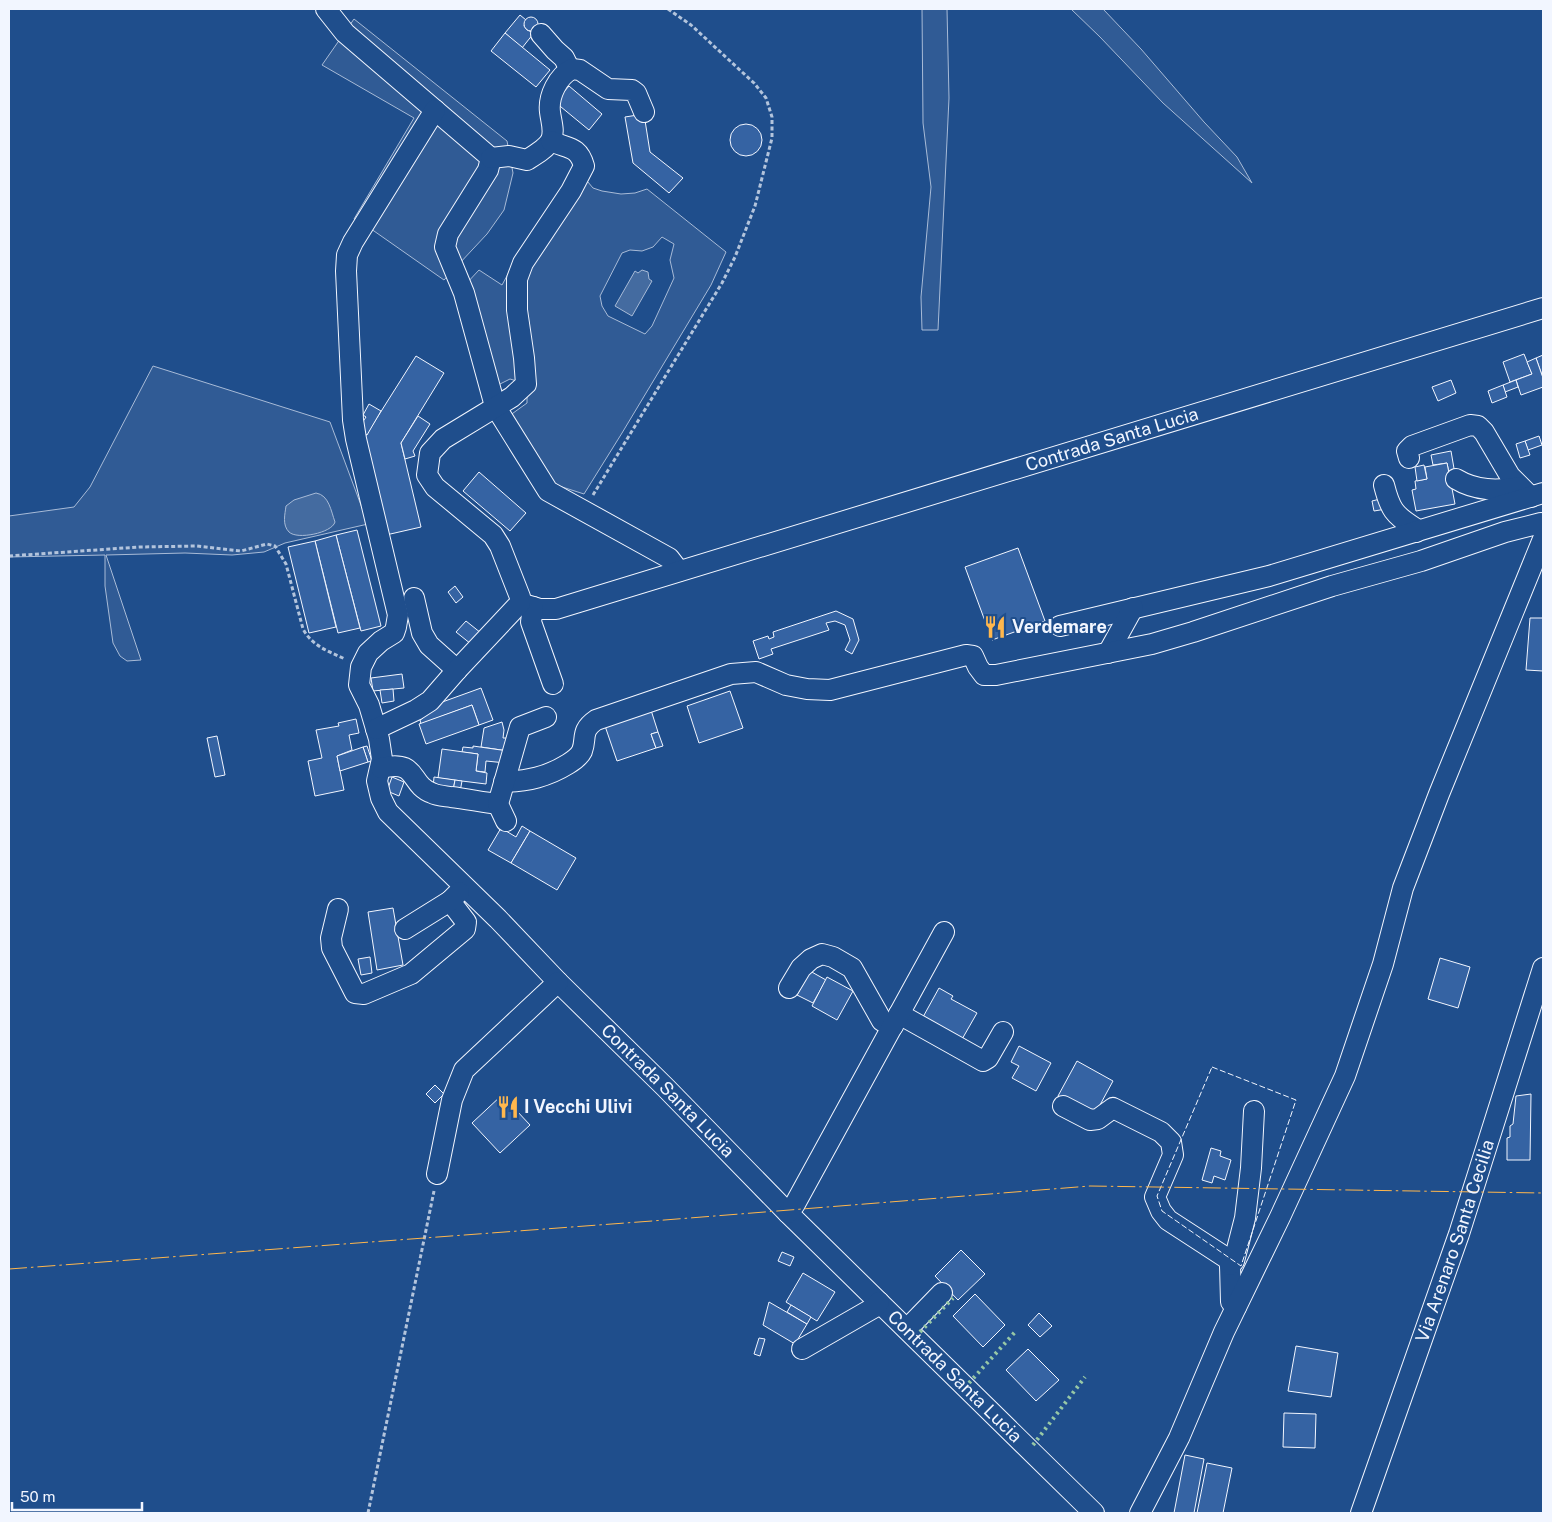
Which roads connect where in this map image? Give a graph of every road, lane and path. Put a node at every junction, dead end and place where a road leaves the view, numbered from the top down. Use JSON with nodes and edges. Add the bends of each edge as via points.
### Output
{"nodes":[{"id":1,"x":326,"y":9,"type":"edge"},
{"id":2,"x":668,"y":9,"type":"edge"},
{"id":3,"x":541,"y":34,"type":"dead end"},
{"id":4,"x":570,"y":70,"type":"junction"},
{"id":5,"x":435,"y":110,"type":"junction"},
{"id":6,"x":644,"y":112,"type":"dead end"},
{"id":7,"x":551,"y":140,"type":"junction"},
{"id":8,"x":490,"y":158,"type":"junction"},
{"id":9,"x":1543,"y":308,"type":"edge"},
{"id":10,"x":495,"y":406,"type":"junction"},
{"id":11,"x":1409,"y":458,"type":"dead end"},
{"id":12,"x":1456,"y":479,"type":"dead end"},
{"id":13,"x":1384,"y":485,"type":"dead end"},
{"id":14,"x":1531,"y":492,"type":"edge"},
{"id":15,"x":583,"y":511,"type":"junction"},
{"id":16,"x":1543,"y":524,"type":"edge"},
{"id":17,"x":1416,"y":532,"type":"junction"},
{"id":18,"x":1543,"y":539,"type":"edge"},
{"id":19,"x":9,"y":556,"type":"edge"},
{"id":20,"x":679,"y":571,"type":"junction"},
{"id":21,"x":414,"y":598,"type":"dead end"},
{"id":22,"x":526,"y":605,"type":"junction"},
{"id":23,"x":1133,"y":608,"type":"junction"},
{"id":24,"x":1060,"y":626,"type":"dead end"},
{"id":25,"x":1108,"y":653,"type":"junction"},
{"id":26,"x":361,"y":667,"type":"junction"},
{"id":27,"x":457,"y":670,"type":"junction"},
{"id":28,"x":553,"y":684,"type":"dead end"},
{"id":29,"x":546,"y":717,"type":"dead end"},
{"id":30,"x":376,"y":729,"type":"junction"},
{"id":31,"x":381,"y":768,"type":"junction"},
{"id":32,"x":504,"y":782,"type":"junction"},
{"id":33,"x":465,"y":887,"type":"junction"},
{"id":34,"x":450,"y":901,"type":"junction"},
{"id":35,"x":338,"y":909,"type":"dead end"},
{"id":36,"x":406,"y":929,"type":"dead end"},
{"id":37,"x":944,"y":932,"type":"dead end"},
{"id":38,"x":1543,"y":968,"type":"edge"},
{"id":39,"x":558,"y":982,"type":"junction"},
{"id":40,"x":790,"y":988,"type":"dead end"},
{"id":41,"x":896,"y":1020,"type":"junction"},
{"id":42,"x":1004,"y":1032,"type":"dead end"},
{"id":43,"x":1063,"y":1106,"type":"dead end"},
{"id":44,"x":1254,"y":1111,"type":"dead end"},
{"id":45,"x":437,"y":1174,"type":"joint"},
{"id":46,"x":788,"y":1213,"type":"junction"},
{"id":47,"x":1230,"y":1265,"type":"junction"},
{"id":48,"x":942,"y":1293,"type":"dead end"},
{"id":49,"x":879,"y":1302,"type":"junction"},
{"id":50,"x":1236,"y":1307,"type":"junction"},
{"id":51,"x":906,"y":1329,"type":"junction"},
{"id":52,"x":802,"y":1349,"type":"dead end"},
{"id":53,"x":368,"y":1513,"type":"edge"},
{"id":54,"x":1094,"y":1513,"type":"edge"},
{"id":55,"x":1140,"y":1513,"type":"edge"},
{"id":56,"x":1361,"y":1513,"type":"edge"}],
"edges":[{"from":1,"to":5,"type":"street","via":[[345,33]]},
{"from":2,"to":15,"type":"path","via":[[691,24],[754,83],[766,98],[772,117],[772,138],[755,206],[735,258]]},
{"from":3,"to":4,"type":"street","via":[[564,58]]},
{"from":4,"to":6,"type":"street","via":[[580,70],[608,89],[632,90]]},
{"from":4,"to":7,"type":"street","via":[[561,78],[551,96]]},
{"from":5,"to":8,"type":"street"},
{"from":5,"to":26,"type":"street","via":[[347,255],[349,356],[356,439],[398,615],[394,633],[368,653]]},
{"from":7,"to":8,"type":"street","via":[[527,160],[509,156]]},
{"from":7,"to":10,"type":"street","via":[[577,151],[584,166],[517,279],[517,310],[526,384]]},
{"from":8,"to":10,"type":"street","via":[[488,170],[448,234],[445,247],[464,293]]},
{"from":9,"to":20,"type":"street","name":"Contrada Santa Lucia"},
{"from":10,"to":15,"type":"street","via":[[548,491]]},
{"from":10,"to":22,"type":"street","via":[[443,439],[430,452],[427,475],[435,487],[493,535]]},
{"from":11,"to":14,"type":"street","via":[[1412,446],[1470,425],[1478,426],[1510,476]]},
{"from":12,"to":14,"type":"street","via":[[1478,489]]},
{"from":13,"to":17,"type":"street","via":[[1395,513]]},
{"from":14,"to":17,"type":"street"},
{"from":15,"to":20,"type":"street","via":[[669,558]]},
{"from":16,"to":25,"type":"street","via":[[1505,532],[1193,632]]},
{"from":17,"to":23,"type":"street","via":[[1269,576]]},
{"from":18,"to":50,"type":"street","via":[[1438,794],[1403,888],[1383,964],[1345,1076]]},
{"from":19,"to":26,"type":"path","via":[[139,547],[197,546],[241,551],[267,544],[275,546],[286,564],[302,629],[314,644]]},
{"from":20,"to":22,"type":"street","name":"Contrada Santa Lucia","via":[[556,609]]},
{"from":21,"to":27,"type":"street","via":[[422,633],[429,645]]},
{"from":22,"to":27,"type":"street"},
{"from":22,"to":28,"type":"street"},
{"from":23,"to":24,"type":"street"},
{"from":23,"to":25,"type":"street"},
{"from":25,"to":32,"type":"street","via":[[996,675],[984,675],[973,656],[966,655],[830,690],[786,686],[756,672],[731,674],[596,720],[584,736],[582,750],[576,760],[543,777]]},
{"from":26,"to":30,"type":"street","name":"Contrada Santa Lucia","via":[[359,684],[370,705]]},
{"from":27,"to":30,"type":"street","via":[[430,701]]},
{"from":29,"to":32,"type":"street","via":[[520,727]]},
{"from":30,"to":31,"type":"street","name":"Contrada Santa Lucia"},
{"from":31,"to":32,"type":"street","via":[[392,765],[404,767],[432,794],[502,813]]},
{"from":31,"to":33,"type":"street","name":"Contrada Santa Lucia","via":[[377,781],[388,812]]},
{"from":33,"to":34,"type":"street"},
{"from":33,"to":39,"type":"street","name":"Contrada Santa Lucia"},
{"from":34,"to":35,"type":"street","via":[[466,922],[465,929],[411,974],[364,994],[355,993],[332,948],[331,938]]},
{"from":34,"to":36,"type":"street"},
{"from":37,"to":41,"type":"street"},
{"from":38,"to":56,"type":"street","name":"Via Arenaro Santa Cecilia","via":[[1459,1234]]},
{"from":39,"to":45,"type":"street","via":[[464,1070],[452,1100]]},
{"from":39,"to":46,"type":"street","name":"Contrada Santa Lucia"},
{"from":40,"to":41,"type":"street","via":[[811,958],[822,954],[833,957],[852,968],[882,1020]]},
{"from":41,"to":42,"type":"street","via":[[982,1061],[988,1058]]},
{"from":41,"to":46,"type":"street"},
{"from":43,"to":47,"type":"street","via":[[1090,1120],[1098,1119],[1113,1108],[1161,1132],[1171,1142],[1173,1155],[1155,1197],[1161,1211],[1168,1220],[1228,1259]]},
{"from":44,"to":47,"type":"street","via":[[1245,1218],[1234,1261]]},
{"from":45,"to":53,"type":"path"},
{"from":46,"to":49,"type":"street","name":"Contrada Santa Lucia"},
{"from":47,"to":50,"type":"street","via":[[1231,1302]]},
{"from":48,"to":51,"type":"street"},
{"from":49,"to":51,"type":"street","name":"Contrada Santa Lucia"},
{"from":49,"to":52,"type":"street"},
{"from":50,"to":55,"type":"street","via":[[1179,1438]]},
{"from":51,"to":54,"type":"street","name":"Contrada Santa Lucia"}]}
